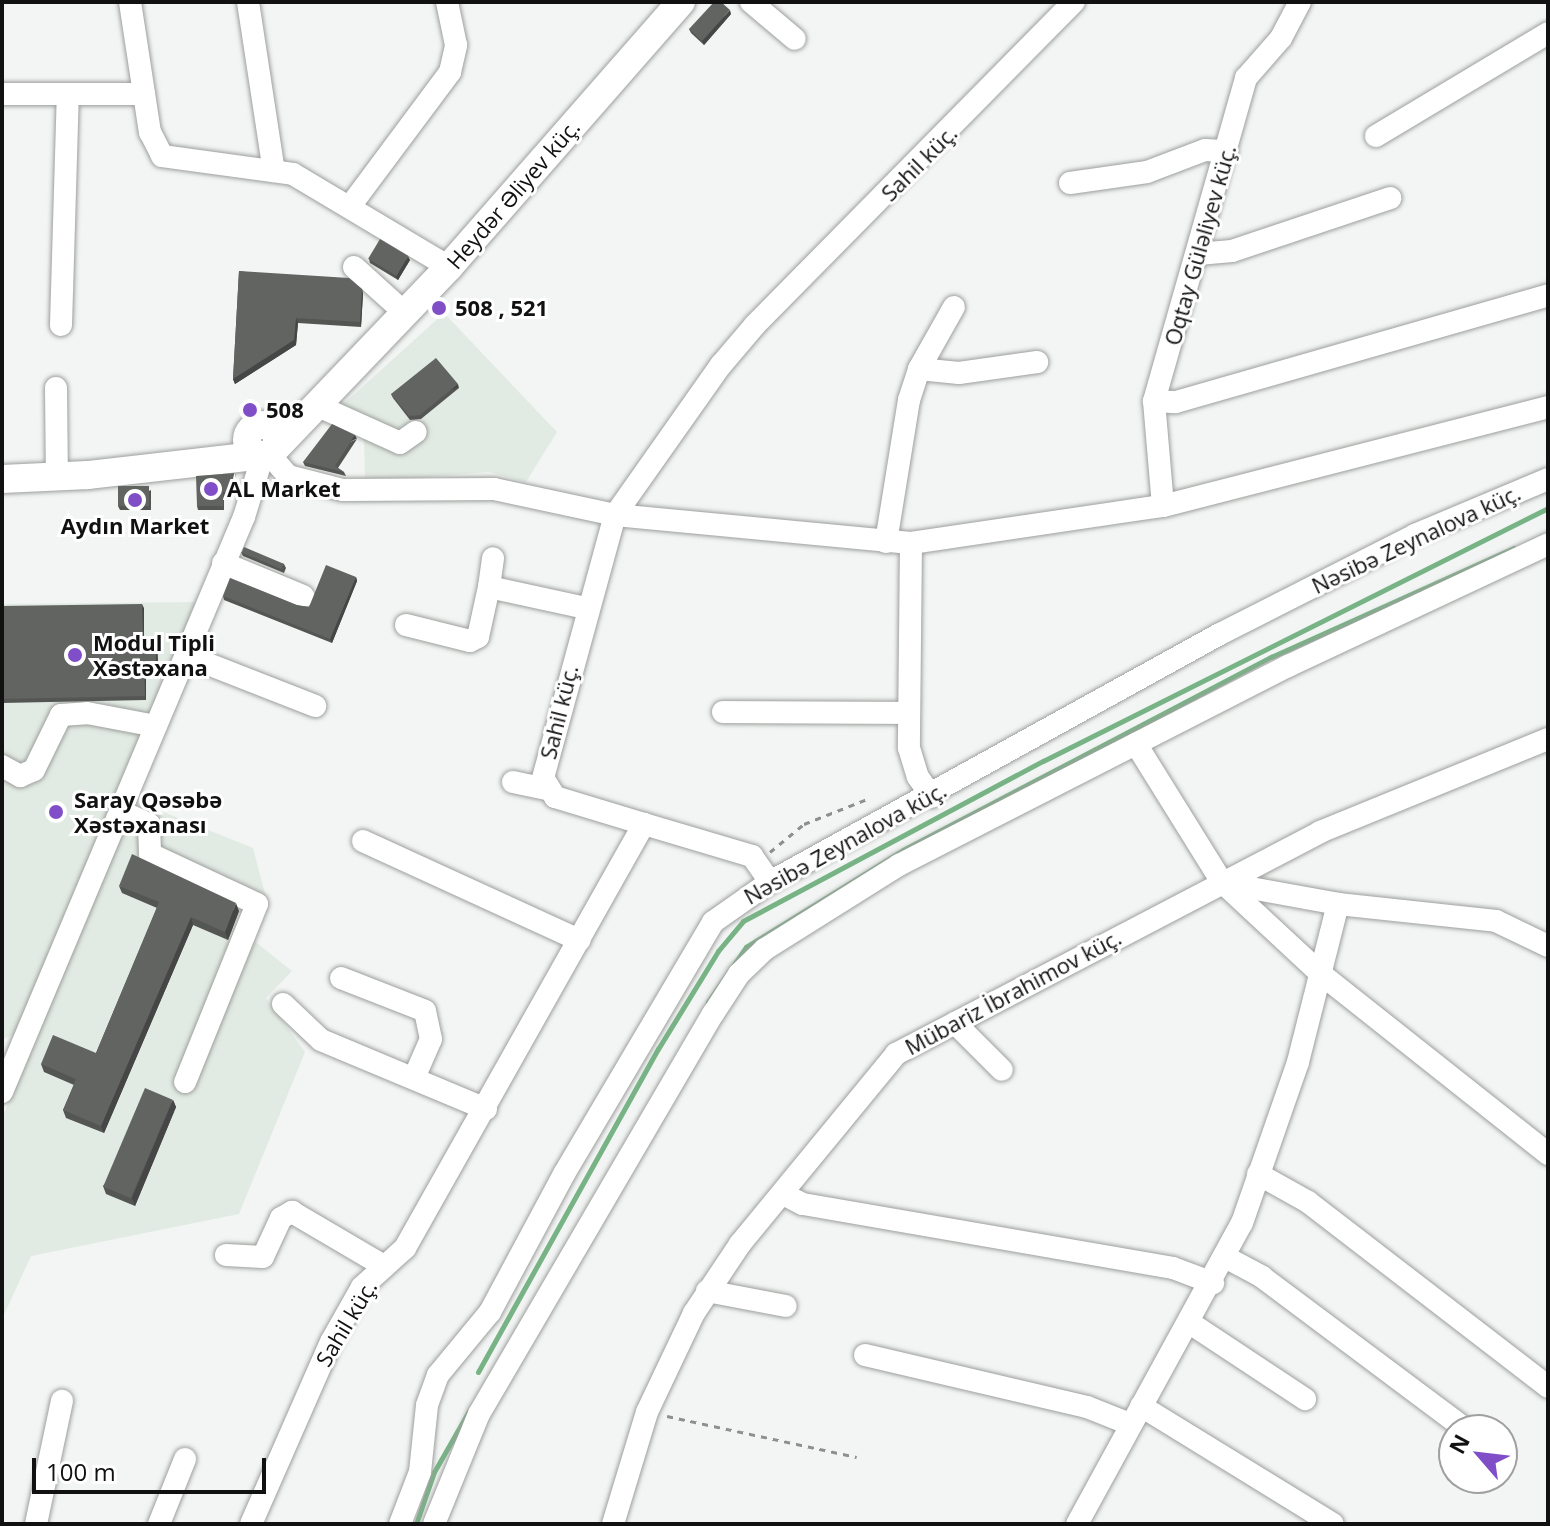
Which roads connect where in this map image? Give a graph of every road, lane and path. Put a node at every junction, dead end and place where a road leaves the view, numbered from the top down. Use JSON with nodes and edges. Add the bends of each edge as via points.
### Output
{"nodes":[{"id":1,"x":130,"y":2,"type":"edge"},
{"id":2,"x":248,"y":2,"type":"edge"},
{"id":3,"x":447,"y":2,"type":"edge"},
{"id":4,"x":680,"y":2,"type":"edge"},
{"id":5,"x":751,"y":2,"type":"edge"},
{"id":6,"x":1074,"y":2,"type":"edge"},
{"id":7,"x":1300,"y":2,"type":"edge"},
{"id":8,"x":1548,"y":33,"type":"edge"},
{"id":9,"x":795,"y":39,"type":"dead end"},
{"id":10,"x":2,"y":94,"type":"edge"},
{"id":11,"x":68,"y":94,"type":"junction"},
{"id":12,"x":144,"y":94,"type":"junction"},
{"id":13,"x":1376,"y":136,"type":"dead end"},
{"id":14,"x":1227,"y":151,"type":"junction"},
{"id":15,"x":274,"y":171,"type":"junction"},
{"id":16,"x":1070,"y":183,"type":"dead end"},
{"id":17,"x":1390,"y":198,"type":"dead end"},
{"id":18,"x":351,"y":205,"type":"junction"},
{"id":19,"x":1198,"y":254,"type":"junction"},
{"id":20,"x":354,"y":267,"type":"dead end"},
{"id":21,"x":449,"y":267,"type":"junction"},
{"id":22,"x":1548,"y":295,"type":"edge"},
{"id":23,"x":954,"y":307,"type":"dead end"},
{"id":24,"x":406,"y":314,"type":"junction"},
{"id":25,"x":61,"y":325,"type":"dead end"},
{"id":26,"x":1037,"y":362,"type":"dead end"},
{"id":27,"x":919,"y":369,"type":"junction"},
{"id":28,"x":340,"y":380,"type":"junction"},
{"id":29,"x":56,"y":388,"type":"dead end"},
{"id":30,"x":1154,"y":401,"type":"junction"},
{"id":31,"x":316,"y":405,"type":"junction"},
{"id":32,"x":1548,"y":407,"type":"edge"},
{"id":33,"x":256,"y":427,"type":"junction"},
{"id":34,"x":416,"y":432,"type":"dead end"},
{"id":35,"x":269,"y":453,"type":"junction"},
{"id":36,"x":172,"y":462,"type":"junction"},
{"id":37,"x":57,"y":477,"type":"junction"},
{"id":38,"x":2,"y":479,"type":"edge"},
{"id":39,"x":1548,"y":479,"type":"edge"},
{"id":40,"x":1163,"y":506,"type":"junction"},
{"id":41,"x":615,"y":515,"type":"junction"},
{"id":42,"x":886,"y":542,"type":"junction"},
{"id":43,"x":911,"y":543,"type":"junction"},
{"id":44,"x":1548,"y":544,"type":"edge"},
{"id":45,"x":493,"y":558,"type":"dead end"},
{"id":46,"x":223,"y":563,"type":"junction"},
{"id":47,"x":489,"y":587,"type":"junction"},
{"id":48,"x":303,"y":596,"type":"dead end"},
{"id":49,"x":586,"y":608,"type":"junction"},
{"id":50,"x":406,"y":625,"type":"dead end"},
{"id":51,"x":185,"y":655,"type":"junction"},
{"id":52,"x":315,"y":706,"type":"dead end"},
{"id":53,"x":723,"y":712,"type":"dead end"},
{"id":54,"x":909,"y":713,"type":"junction"},
{"id":55,"x":156,"y":726,"type":"junction"},
{"id":56,"x":1548,"y":739,"type":"edge"},
{"id":57,"x":1136,"y":744,"type":"junction"},
{"id":58,"x":2,"y":766,"type":"edge"},
{"id":59,"x":513,"y":782,"type":"dead end"},
{"id":60,"x":546,"y":789,"type":"junction"},
{"id":61,"x":932,"y":797,"type":"junction"},
{"id":62,"x":870,"y":798,"type":"dead end"},
{"id":63,"x":122,"y":812,"type":"junction"},
{"id":64,"x":644,"y":824,"type":"junction"},
{"id":65,"x":363,"y":841,"type":"dead end"},
{"id":66,"x":764,"y":872,"type":"junction"},
{"id":67,"x":1222,"y":882,"type":"junction"},
{"id":68,"x":1338,"y":904,"type":"junction"},
{"id":69,"x":579,"y":940,"type":"junction"},
{"id":70,"x":1548,"y":946,"type":"edge"},
{"id":71,"x":1321,"y":974,"type":"junction"},
{"id":72,"x":341,"y":978,"type":"dead end"},
{"id":73,"x":283,"y":1004,"type":"dead end"},
{"id":74,"x":955,"y":1023,"type":"junction"},
{"id":75,"x":10,"y":1052,"type":"edge"},
{"id":76,"x":1002,"y":1070,"type":"dead end"},
{"id":77,"x":414,"y":1078,"type":"junction"},
{"id":78,"x":185,"y":1082,"type":"dead end"},
{"id":79,"x":2,"y":1092,"type":"edge"},
{"id":80,"x":486,"y":1109,"type":"junction"},
{"id":81,"x":1548,"y":1154,"type":"edge"},
{"id":82,"x":1258,"y":1174,"type":"junction"},
{"id":83,"x":785,"y":1195,"type":"junction"},
{"id":84,"x":226,"y":1255,"type":"dead end"},
{"id":85,"x":1227,"y":1258,"type":"junction"},
{"id":86,"x":384,"y":1266,"type":"junction"},
{"id":87,"x":1213,"y":1283,"type":"junction"},
{"id":88,"x":707,"y":1291,"type":"junction"},
{"id":89,"x":786,"y":1306,"type":"dead end"},
{"id":90,"x":1190,"y":1323,"type":"junction"},
{"id":91,"x":865,"y":1355,"type":"dead end"},
{"id":92,"x":1548,"y":1387,"type":"edge"},
{"id":93,"x":1305,"y":1399,"type":"dead end"},
{"id":94,"x":62,"y":1401,"type":"dead end"},
{"id":95,"x":647,"y":1412,"type":"junction"},
{"id":96,"x":1445,"y":1414,"type":"edge"},
{"id":97,"x":1135,"y":1415,"type":"junction"},
{"id":98,"x":857,"y":1457,"type":"dead end"},
{"id":99,"x":185,"y":1459,"type":"dead end"},
{"id":100,"x":36,"y":1524,"type":"edge"},
{"id":101,"x":159,"y":1524,"type":"edge"},
{"id":102,"x":251,"y":1524,"type":"edge"},
{"id":103,"x":400,"y":1524,"type":"edge"},
{"id":104,"x":434,"y":1524,"type":"edge"},
{"id":105,"x":613,"y":1524,"type":"edge"},
{"id":106,"x":1077,"y":1524,"type":"edge"},
{"id":107,"x":1333,"y":1524,"type":"edge"}],
"edges":[{"from":1,"to":12,"type":"street"},
{"from":2,"to":15,"type":"street"},
{"from":3,"to":18,"type":"street","via":[[456,45],[450,72]]},
{"from":4,"to":21,"type":"main road","name":"Heydər Əliyev küç."},
{"from":5,"to":9,"type":"street"},
{"from":6,"to":41,"type":"street","name":"Sahil küç.","via":[[755,325]]},
{"from":7,"to":14,"type":"street","name":"Oqtay Güləliyev küç.","via":[[1281,38],[1252,64]]},
{"from":8,"to":13,"type":"street"},
{"from":10,"to":11,"type":"street"},
{"from":11,"to":12,"type":"street"},
{"from":11,"to":25,"type":"street"},
{"from":12,"to":15,"type":"street","via":[[153,144],[162,156]]},
{"from":14,"to":16,"type":"street","via":[[1205,150],[1147,172]]},
{"from":14,"to":19,"type":"street","name":"Oqtay Güləliyev küç."},
{"from":15,"to":18,"type":"street","via":[[306,180]]},
{"from":17,"to":19,"type":"street","via":[[1232,251]]},
{"from":18,"to":21,"type":"street"},
{"from":19,"to":30,"type":"street","name":"Oqtay Güləliyev küç."},
{"from":20,"to":24,"type":"street"},
{"from":21,"to":24,"type":"main road","name":"Heydər Əliyev küç."},
{"from":22,"to":30,"type":"street","via":[[1176,402]]},
{"from":23,"to":27,"type":"street"},
{"from":24,"to":28,"type":"main road","name":"Heydər Əliyev küç."},
{"from":26,"to":27,"type":"street","via":[[959,373]]},
{"from":27,"to":42,"type":"street","via":[[909,400]]},
{"from":28,"to":31,"type":"main road"},
{"from":28,"to":33,"type":"main road"},
{"from":29,"to":37,"type":"street"},
{"from":30,"to":40,"type":"street","name":"Oqtay Güləliyev küç."},
{"from":31,"to":34,"type":"street","via":[[400,443]]},
{"from":31,"to":35,"type":"main road"},
{"from":32,"to":40,"type":"street"},
{"from":33,"to":35,"type":"main road","via":[[248,446]]},
{"from":33,"to":36,"type":"main road"},
{"from":35,"to":36,"type":"main road"},
{"from":35,"to":41,"type":"street","via":[[288,476],[343,490],[494,489]]},
{"from":35,"to":46,"type":"street"},
{"from":36,"to":37,"type":"main road"},
{"from":37,"to":38,"type":"main road"},
{"from":39,"to":61,"type":"street","name":"Nəsibə Zeynalova küç.","via":[[1428,529],[1218,635]]},
{"from":40,"to":43,"type":"street"},
{"from":41,"to":42,"type":"street"},
{"from":41,"to":49,"type":"street","name":"Sahil küç."},
{"from":42,"to":43,"type":"street"},
{"from":43,"to":54,"type":"street"},
{"from":44,"to":57,"type":"street","via":[[1386,617]]},
{"from":45,"to":47,"type":"street"},
{"from":46,"to":48,"type":"street"},
{"from":46,"to":51,"type":"street"},
{"from":47,"to":49,"type":"street"},
{"from":47,"to":50,"type":"street","via":[[478,637],[470,641]]},
{"from":49,"to":60,"type":"street","name":"Sahil küç.","via":[[543,778]]},
{"from":51,"to":52,"type":"street"},
{"from":51,"to":55,"type":"street"},
{"from":53,"to":54,"type":"street"},
{"from":54,"to":61,"type":"street","via":[[912,764]]},
{"from":55,"to":58,"type":"street","via":[[87,713],[61,715],[34,770],[20,776]]},
{"from":55,"to":63,"type":"street"},
{"from":56,"to":67,"type":"street","name":"Mübariz İbrahimov küç.","via":[[1320,832]]},
{"from":57,"to":67,"type":"street"},
{"from":57,"to":104,"type":"street","via":[[823,909],[739,974],[479,1414]]},
{"from":59,"to":60,"type":"street"},
{"from":60,"to":64,"type":"street","name":"Sahil küç.","via":[[555,797]]},
{"from":61,"to":66,"type":"street","name":"Nəsibə Zeynalova küç."},
{"from":62,"to":66,"type":"path","via":[[804,824]]},
{"from":63,"to":75,"type":"street"},
{"from":63,"to":78,"type":"street","via":[[149,824],[150,854],[257,904]]},
{"from":64,"to":66,"type":"street","via":[[737,850]]},
{"from":64,"to":69,"type":"street","name":"Sahil küç."},
{"from":65,"to":69,"type":"street"},
{"from":66,"to":103,"type":"street","name":"Nəsibə Zeynalova küç.","via":[[701,938],[490,1312],[438,1375],[427,1405],[420,1472]]},
{"from":67,"to":68,"type":"street"},
{"from":67,"to":71,"type":"street"},
{"from":67,"to":74,"type":"street","name":"Mübariz İbrahimov küç."},
{"from":68,"to":70,"type":"street","via":[[1496,921]]},
{"from":68,"to":71,"type":"street"},
{"from":69,"to":80,"type":"street","name":"Sahil küç."},
{"from":71,"to":81,"type":"street"},
{"from":71,"to":82,"type":"street","via":[[1298,1062]]},
{"from":72,"to":77,"type":"street","via":[[425,1011],[431,1039]]},
{"from":73,"to":77,"type":"street","via":[[321,1040]]},
{"from":74,"to":76,"type":"street"},
{"from":74,"to":83,"type":"street","name":"Mübariz İbrahimov küç.","via":[[916,1041],[878,1072]]},
{"from":75,"to":79,"type":"street"},
{"from":77,"to":80,"type":"street"},
{"from":80,"to":86,"type":"street","name":"Sahil küç.","via":[[405,1248]]},
{"from":82,"to":85,"type":"street"},
{"from":82,"to":92,"type":"street","via":[[1308,1202]]},
{"from":83,"to":87,"type":"street","via":[[803,1204],[1173,1268]]},
{"from":83,"to":88,"type":"street","name":"Mübariz İbrahimov küç."},
{"from":84,"to":86,"type":"street","via":[[263,1257],[281,1218],[292,1212]]},
{"from":85,"to":87,"type":"street"},
{"from":85,"to":96,"type":"street","via":[[1262,1277]]},
{"from":86,"to":102,"type":"street","name":"Sahil küç.","via":[[362,1287],[331,1342]]},
{"from":87,"to":90,"type":"street"},
{"from":88,"to":89,"type":"street"},
{"from":88,"to":95,"type":"street","name":"Mübariz İbrahimov küç."},
{"from":90,"to":93,"type":"street"},
{"from":90,"to":97,"type":"street"},
{"from":91,"to":97,"type":"street"},
{"from":94,"to":100,"type":"street"},
{"from":95,"to":98,"type":"path"},
{"from":95,"to":105,"type":"street","name":"Mübariz İbrahimov küç."},
{"from":97,"to":106,"type":"street"},
{"from":97,"to":107,"type":"street"},
{"from":99,"to":101,"type":"street"}]}
